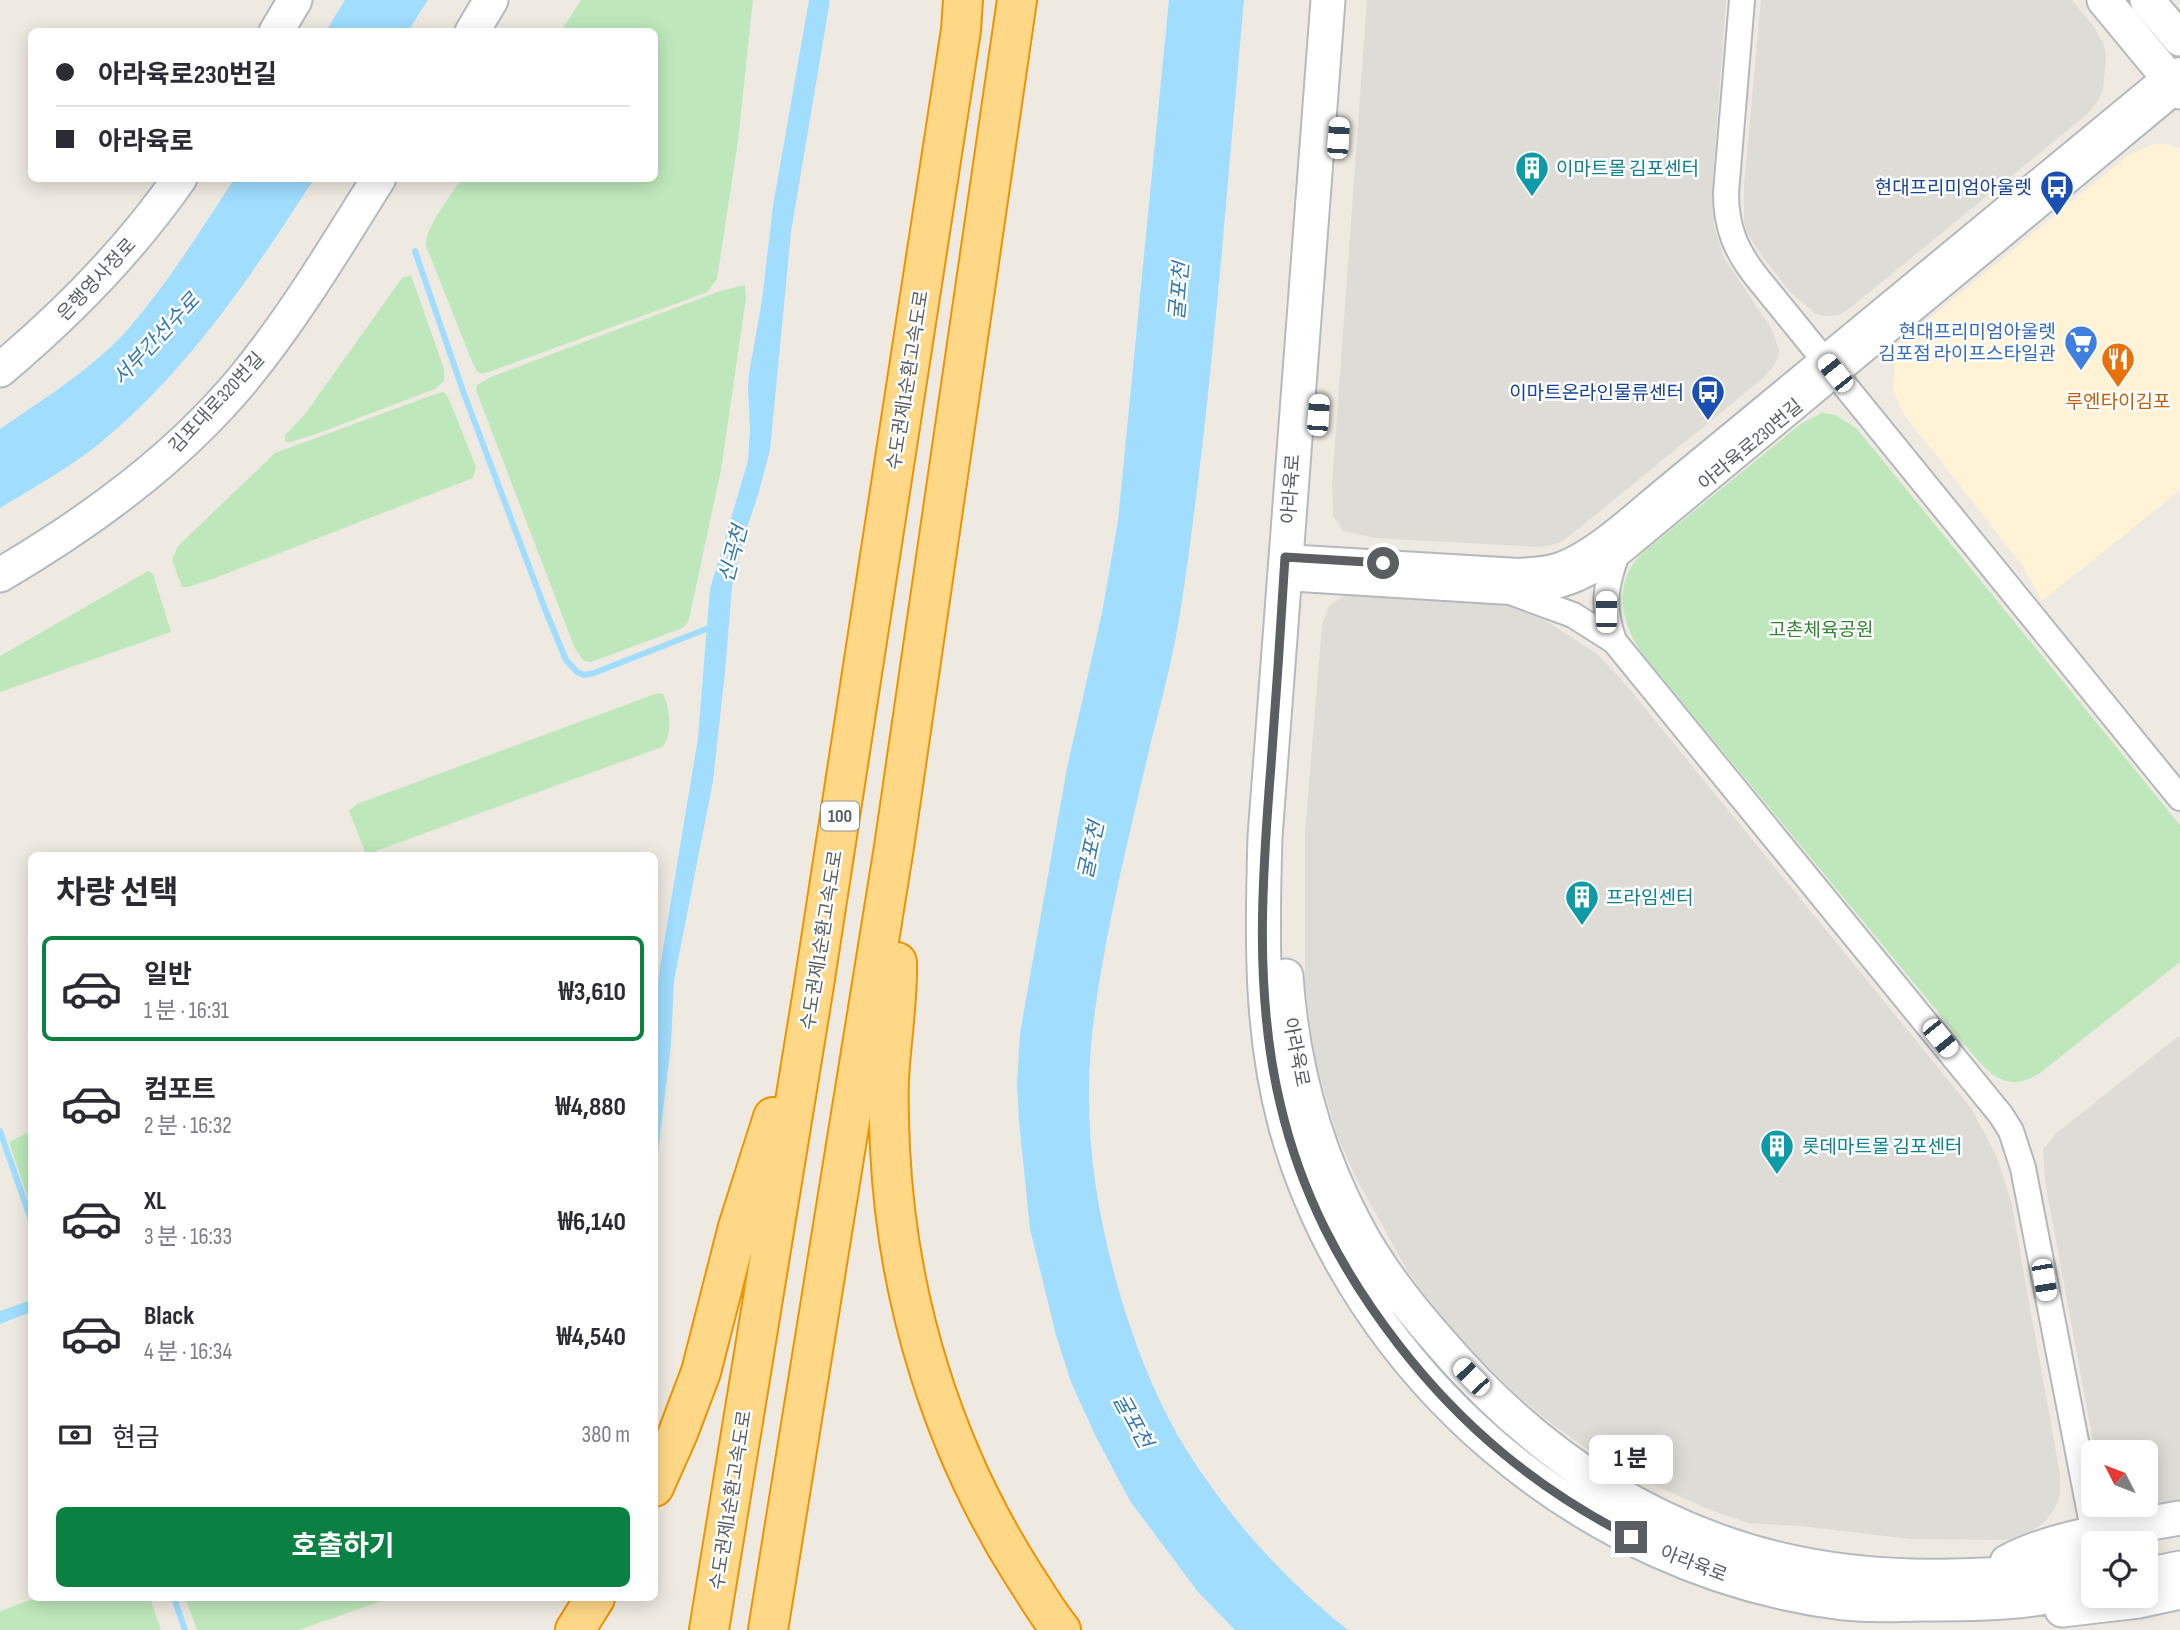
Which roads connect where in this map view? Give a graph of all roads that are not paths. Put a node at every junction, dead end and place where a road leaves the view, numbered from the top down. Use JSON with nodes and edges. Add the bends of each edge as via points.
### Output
{"nodes":[{"id":1,"x":295,"y":0,"type":"edge"},
{"id":2,"x":491,"y":0,"type":"edge"},
{"id":3,"x":963,"y":0,"type":"edge"},
{"id":4,"x":1017,"y":0,"type":"edge"},
{"id":5,"x":1328,"y":0,"type":"edge"},
{"id":6,"x":1348,"y":0,"type":"edge"},
{"id":7,"x":1742,"y":0,"type":"edge"},
{"id":8,"x":2104,"y":0,"type":"edge"},
{"id":9,"x":2147,"y":0,"type":"edge"},
{"id":10,"x":278,"y":28,"type":"edge"},
{"id":11,"x":474,"y":28,"type":"edge"},
{"id":12,"x":2180,"y":39,"type":"edge"},
{"id":13,"x":2177,"y":83,"type":"edge"},
{"id":14,"x":177,"y":182,"type":"edge"},
{"id":15,"x":376,"y":182,"type":"edge"},
{"id":16,"x":1829,"y":365,"type":"junction"},
{"id":17,"x":0,"y":370,"type":"edge"},
{"id":18,"x":1617,"y":554,"type":"junction"},
{"id":19,"x":1295,"y":568,"type":"junction"},
{"id":20,"x":0,"y":575,"type":"edge"},
{"id":21,"x":1510,"y":592,"type":"junction"},
{"id":22,"x":1614,"y":641,"type":"junction"},
{"id":23,"x":2180,"y":798,"type":"edge"},
{"id":24,"x":894,"y":847,"type":"junction"},
{"id":25,"x":814,"y":985,"type":"junction"},
{"id":26,"x":658,"y":1478,"type":"edge"},
{"id":27,"x":2180,"y":1518,"type":"edge"},
{"id":28,"x":2091,"y":1531,"type":"edge"},
{"id":29,"x":2141,"y":1531,"type":"edge"},
{"id":30,"x":2180,"y":1540,"type":"edge"},
{"id":31,"x":2158,"y":1545,"type":"edge"},
{"id":32,"x":2081,"y":1548,"type":"edge"},
{"id":33,"x":2180,"y":1568,"type":"edge"},
{"id":34,"x":2158,"y":1573,"type":"edge"},
{"id":35,"x":2081,"y":1589,"type":"edge"},
{"id":36,"x":1985,"y":1590,"type":"junction"},
{"id":37,"x":2180,"y":1592,"type":"edge"},
{"id":38,"x":593,"y":1601,"type":"edge"},
{"id":39,"x":769,"y":1627,"type":"edge"},
{"id":40,"x":575,"y":1630,"type":"edge"},
{"id":41,"x":709,"y":1630,"type":"edge"},
{"id":42,"x":1060,"y":1630,"type":"edge"}],
"edges":[{"from":1,"to":10,"type":"street"},
{"from":2,"to":11,"type":"street"},
{"from":3,"to":25,"type":"highway","name":"수도권제1순환고속도로","number":"100"},
{"from":4,"to":24,"type":"highway"},
{"from":5,"to":19,"type":"street","name":"아라육로"},
{"from":6,"to":19,"type":"street","name":"아라육로"},
{"from":7,"to":16,"type":"street","via":[[1726,193],[1729,229],[1744,260]]},
{"from":8,"to":13,"type":"street"},
{"from":9,"to":12,"type":"street"},
{"from":13,"to":16,"type":"street","name":"아라육로230번길"},
{"from":14,"to":17,"type":"street","name":"은행영사정로","via":[[93,286]]},
{"from":15,"to":20,"type":"street","name":"김포대로320번길","via":[[278,331],[211,414],[110,504]]},
{"from":16,"to":18,"type":"street","name":"아라육로230번길"},
{"from":16,"to":19,"type":"street","name":"아라육로230번길","via":[[1591,548],[1555,567],[1518,571]]},
{"from":16,"to":23,"type":"street"},
{"from":18,"to":21,"type":"street","name":"아라육로230번길","via":[[1589,575],[1568,583]]},
{"from":18,"to":22,"type":"street","via":[[1606,594]]},
{"from":19,"to":21,"type":"street","name":"아라육로230번길"},
{"from":19,"to":36,"type":"street","name":"아라육로","via":[[1265,838],[1268,1040],[1299,1167],[1327,1234],[1364,1298],[1415,1366],[1471,1428],[1570,1503],[1650,1547],[1731,1577],[1844,1603]]},
{"from":21,"to":22,"type":"street","via":[[1573,615]]},
{"from":22,"to":28,"type":"street","via":[[1975,1080],[2011,1131],[2023,1168]]},
{"from":24,"to":39,"type":"highway"},
{"from":24,"to":42,"type":"highway","via":[[897,972],[889,1080],[890,1148],[896,1225],[911,1306],[933,1384],[964,1465],[1003,1544]]},
{"from":25,"to":26,"type":"highway","via":[[738,1227],[701,1372]]},
{"from":25,"to":41,"type":"highway","name":"수도권제1순환고속도로","number":"100"},
{"from":27,"to":29,"type":"street"},
{"from":30,"to":31,"type":"street"},
{"from":32,"to":36,"type":"street","via":[[2027,1552]]},
{"from":33,"to":34,"type":"street"},
{"from":35,"to":36,"type":"street","name":"아라육로","via":[[2037,1598]]},
{"from":36,"to":37,"type":"street","via":[[2031,1614]]},
{"from":38,"to":40,"type":"highway"}]}
